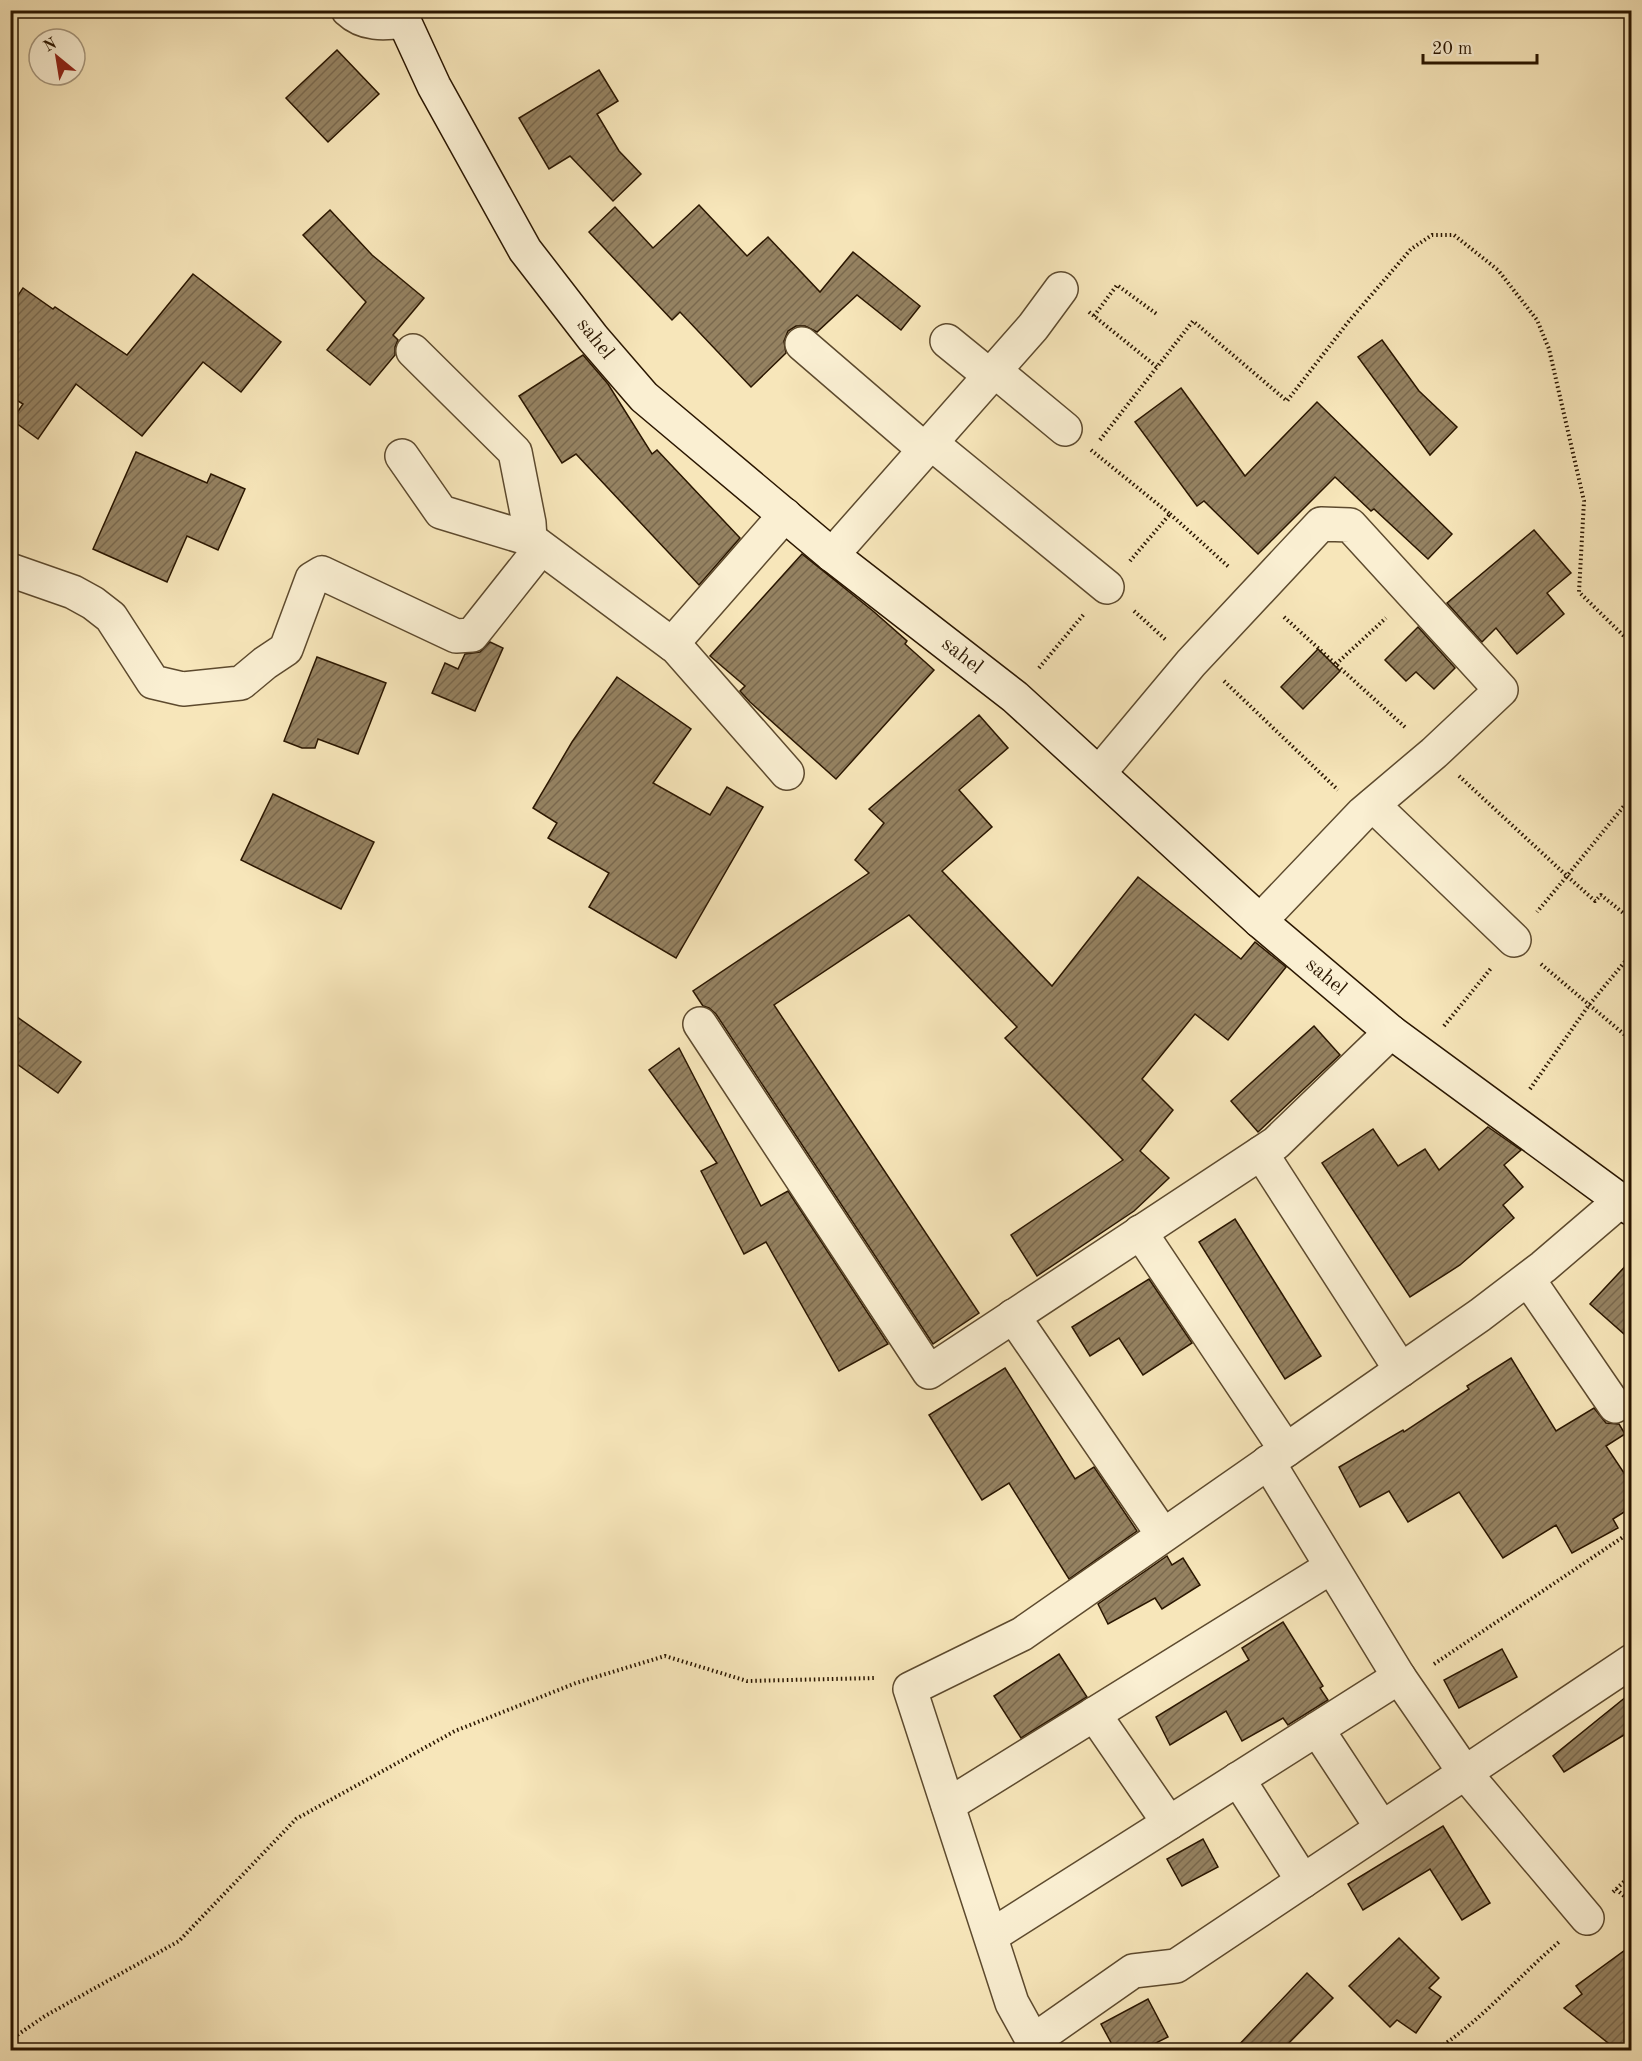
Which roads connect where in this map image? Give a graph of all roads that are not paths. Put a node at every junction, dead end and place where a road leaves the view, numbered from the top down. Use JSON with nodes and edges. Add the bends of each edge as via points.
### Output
{"nodes":[{"id":1,"x":348,"y":10,"type":"edge"},
{"id":2,"x":401,"y":16,"type":"edge"},
{"id":3,"x":1061,"y":289,"type":"road end"},
{"id":4,"x":947,"y":341,"type":"dead end"},
{"id":5,"x":802,"y":344,"type":"dead end"},
{"id":6,"x":413,"y":351,"type":"dead end"},
{"id":7,"x":993,"y":373,"type":"junction"},
{"id":8,"x":1065,"y":429,"type":"dead end"},
{"id":9,"x":928,"y":446,"type":"junction"},
{"id":10,"x":402,"y":456,"type":"dead end"},
{"id":11,"x":785,"y":515,"type":"junction"},
{"id":12,"x":536,"y":543,"type":"junction"},
{"id":13,"x":832,"y":555,"type":"junction"},
{"id":14,"x":10,"y":570,"type":"edge"},
{"id":15,"x":1107,"y":587,"type":"road end"},
{"id":16,"x":672,"y":644,"type":"junction"},
{"id":17,"x":787,"y":773,"type":"dead end"},
{"id":18,"x":1099,"y":773,"type":"junction"},
{"id":19,"x":1368,"y":809,"type":"junction"},
{"id":20,"x":1260,"y":921,"type":"junction"},
{"id":21,"x":1514,"y":940,"type":"road end"},
{"id":22,"x":700,"y":1024,"type":"dead end"},
{"id":23,"x":1391,"y":1032,"type":"junction"},
{"id":24,"x":1261,"y":1153,"type":"junction"},
{"id":25,"x":1626,"y":1205,"type":"edge"},
{"id":26,"x":1140,"y":1232,"type":"junction"},
{"id":27,"x":1528,"y":1279,"type":"junction"},
{"id":28,"x":1013,"y":1316,"type":"junction"},
{"id":29,"x":1401,"y":1370,"type":"junction"},
{"id":30,"x":1615,"y":1406,"type":"dead end"},
{"id":31,"x":1277,"y":1456,"type":"junction"},
{"id":32,"x":1163,"y":1535,"type":"junction"},
{"id":33,"x":1331,"y":1567,"type":"junction"},
{"id":34,"x":1632,"y":1661,"type":"edge"},
{"id":35,"x":1401,"y":1681,"type":"junction"},
{"id":36,"x":1094,"y":1714,"type":"junction"},
{"id":37,"x":1317,"y":1729,"type":"junction"},
{"id":38,"x":1465,"y":1773,"type":"junction"},
{"id":39,"x":1238,"y":1779,"type":"junction"},
{"id":40,"x":948,"y":1805,"type":"junction"},
{"id":41,"x":1169,"y":1823,"type":"junction"},
{"id":42,"x":1382,"y":1828,"type":"junction"},
{"id":43,"x":1303,"y":1881,"type":"junction"},
{"id":44,"x":1587,"y":1918,"type":"road end"},
{"id":45,"x":991,"y":1936,"type":"junction"},
{"id":46,"x":1037,"y":2046,"type":"edge"}],
"edges":[{"from":1,"to":2,"type":"street","via":[[380,24]]},
{"from":2,"to":11,"type":"street","name":"sahel","via":[[434,86],[525,250],[644,397]]},
{"from":3,"to":7,"type":"street"},
{"from":4,"to":7,"type":"street"},
{"from":5,"to":9,"type":"street"},
{"from":6,"to":12,"type":"street","via":[[515,452]]},
{"from":7,"to":8,"type":"street"},
{"from":7,"to":9,"type":"street"},
{"from":9,"to":13,"type":"street"},
{"from":9,"to":15,"type":"street"},
{"from":10,"to":12,"type":"street","via":[[441,512]]},
{"from":11,"to":13,"type":"street","name":"sahel"},
{"from":11,"to":16,"type":"street"},
{"from":12,"to":14,"type":"street","via":[[472,635],[456,636],[322,573],[312,579],[286,649],[241,683],[183,689],[153,682],[111,617],[93,603]]},
{"from":12,"to":16,"type":"street"},
{"from":13,"to":18,"type":"street","name":"sahel","via":[[1015,697]]},
{"from":16,"to":17,"type":"street"},
{"from":18,"to":19,"type":"street","via":[[1194,659],[1321,524],[1350,525],[1501,690]]},
{"from":18,"to":20,"type":"street","name":"sahel"},
{"from":19,"to":20,"type":"street"},
{"from":19,"to":21,"type":"street"},
{"from":20,"to":23,"type":"street","name":"sahel"},
{"from":22,"to":28,"type":"street","via":[[928,1372]]},
{"from":23,"to":24,"type":"street"},
{"from":23,"to":25,"type":"street","name":"sahel"},
{"from":24,"to":26,"type":"street"},
{"from":24,"to":29,"type":"street"},
{"from":25,"to":27,"type":"street"},
{"from":26,"to":28,"type":"street"},
{"from":26,"to":31,"type":"street"},
{"from":27,"to":29,"type":"street"},
{"from":27,"to":30,"type":"street"},
{"from":28,"to":32,"type":"street"},
{"from":29,"to":31,"type":"street"},
{"from":31,"to":32,"type":"street"},
{"from":31,"to":33,"type":"street"},
{"from":32,"to":40,"type":"street","via":[[1022,1634],[910,1689]]},
{"from":33,"to":35,"type":"street"},
{"from":33,"to":36,"type":"street"},
{"from":34,"to":38,"type":"street"},
{"from":35,"to":37,"type":"street"},
{"from":35,"to":38,"type":"street"},
{"from":36,"to":40,"type":"street"},
{"from":36,"to":41,"type":"street"},
{"from":37,"to":39,"type":"street"},
{"from":37,"to":42,"type":"street"},
{"from":38,"to":42,"type":"street"},
{"from":38,"to":44,"type":"street"},
{"from":39,"to":41,"type":"street"},
{"from":39,"to":43,"type":"street"},
{"from":40,"to":45,"type":"street"},
{"from":41,"to":45,"type":"street"},
{"from":42,"to":43,"type":"street"},
{"from":43,"to":46,"type":"street","via":[[1176,1966],[1133,1971]]},
{"from":45,"to":46,"type":"street","via":[[1012,2003]]}]}
